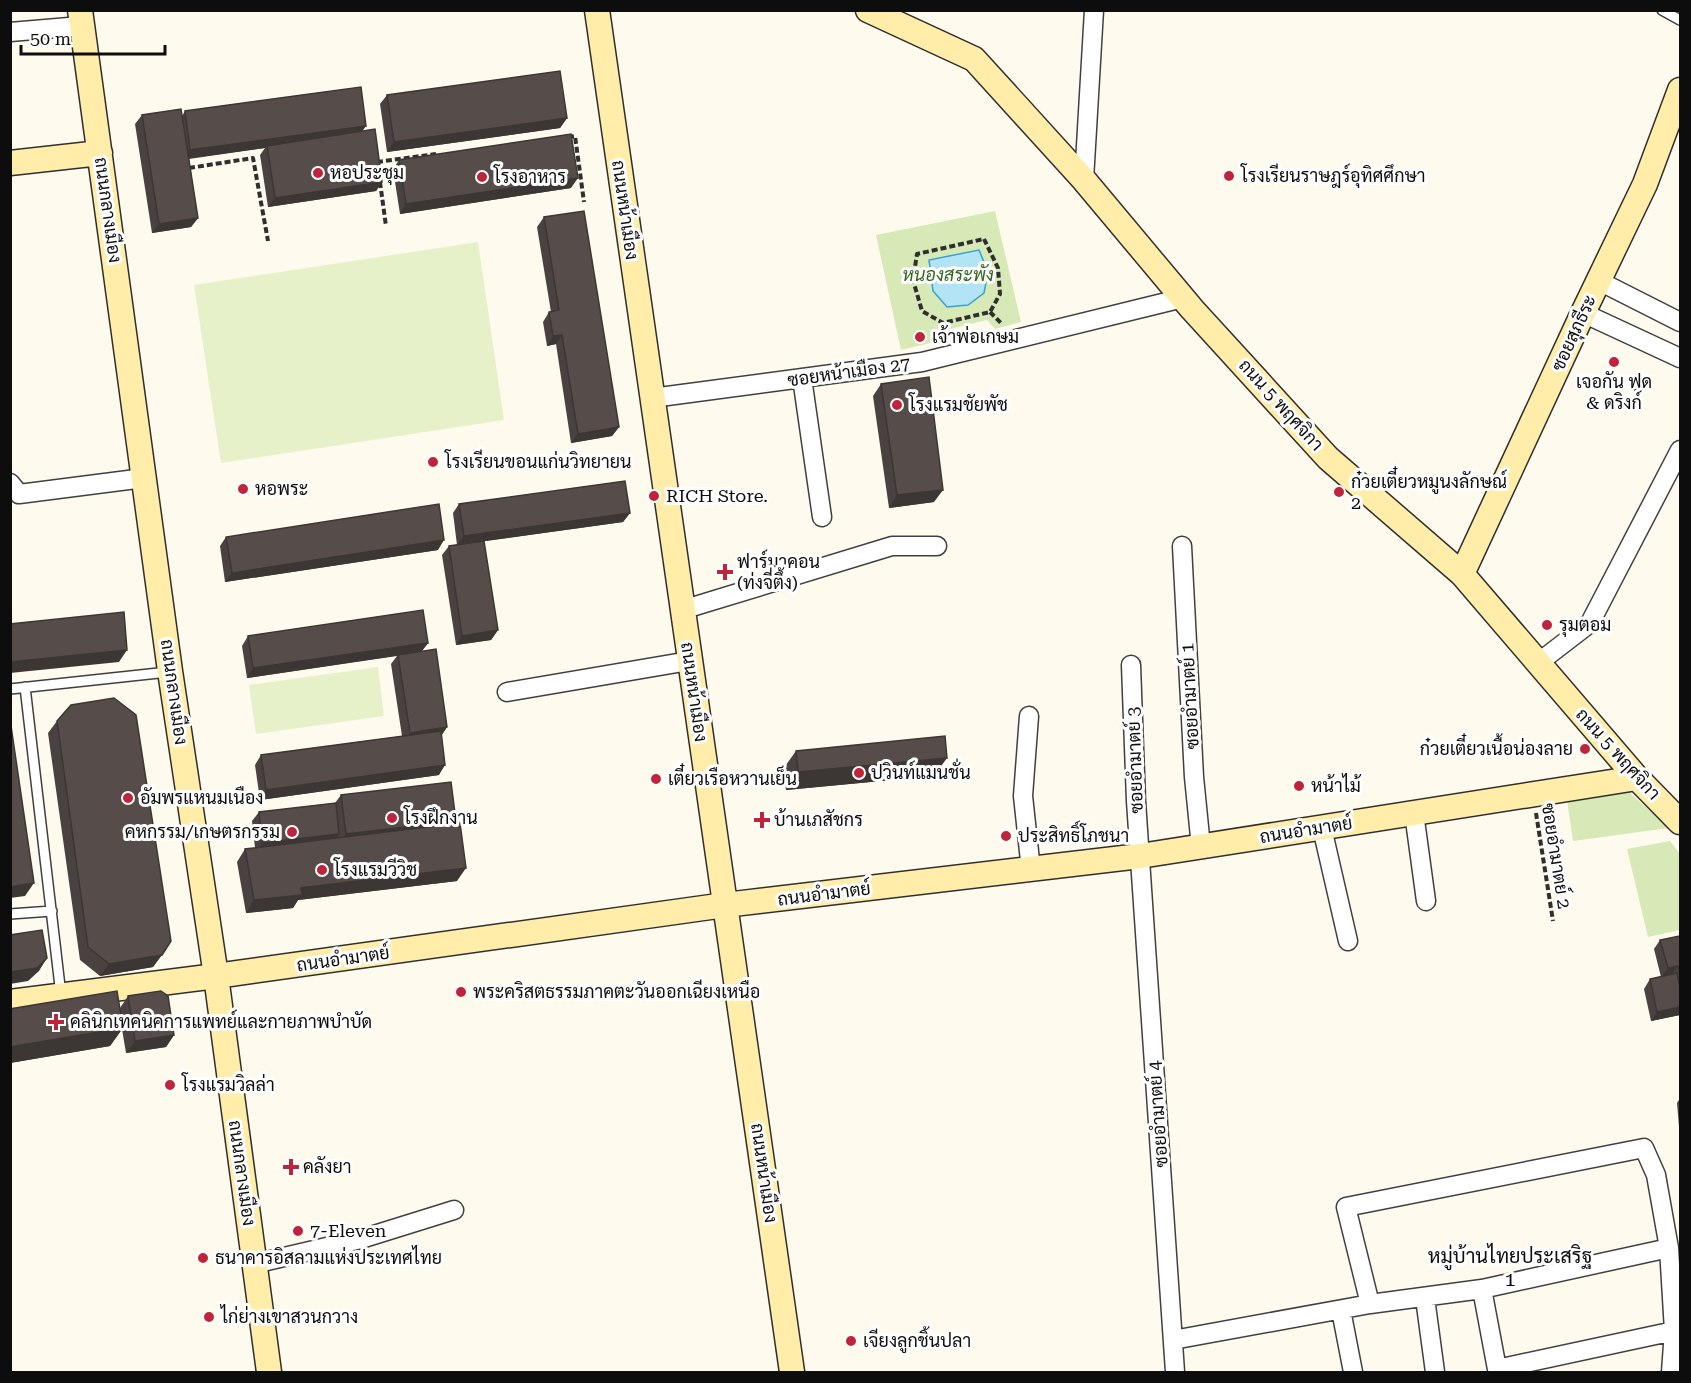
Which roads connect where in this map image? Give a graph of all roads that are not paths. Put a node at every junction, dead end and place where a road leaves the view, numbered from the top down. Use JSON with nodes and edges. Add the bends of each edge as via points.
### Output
{"nodes":[{"id":1,"x":597,"y":10,"type":"edge"},
{"id":2,"x":868,"y":10,"type":"edge"},
{"id":3,"x":1094,"y":10,"type":"edge"},
{"id":4,"x":1662,"y":10,"type":"edge"},
{"id":5,"x":80,"y":18,"type":"edge"},
{"id":6,"x":1680,"y":20,"type":"edge"},
{"id":7,"x":10,"y":32,"type":"edge"},
{"id":8,"x":1680,"y":90,"type":"edge"},
{"id":9,"x":100,"y":153,"type":"junction"},
{"id":10,"x":10,"y":163,"type":"edge"},
{"id":11,"x":1084,"y":180,"type":"junction"},
{"id":12,"x":1599,"y":281,"type":"junction"},
{"id":13,"x":1183,"y":298,"type":"junction"},
{"id":14,"x":1582,"y":313,"type":"junction"},
{"id":15,"x":1680,"y":322,"type":"edge"},
{"id":16,"x":1680,"y":358,"type":"edge"},
{"id":17,"x":802,"y":378,"type":"junction"},
{"id":18,"x":652,"y":398,"type":"junction"},
{"id":19,"x":1680,"y":450,"type":"edge"},
{"id":20,"x":144,"y":478,"type":"junction"},
{"id":21,"x":13,"y":495,"type":"edge"},
{"id":22,"x":822,"y":517,"type":"dead end"},
{"id":23,"x":937,"y":546,"type":"dead end"},
{"id":24,"x":1182,"y":546,"type":"dead end"},
{"id":25,"x":1462,"y":573,"type":"junction"},
{"id":26,"x":682,"y":610,"type":"junction"},
{"id":27,"x":689,"y":661,"type":"junction"},
{"id":28,"x":1538,"y":663,"type":"junction"},
{"id":29,"x":1131,"y":665,"type":"dead end"},
{"id":30,"x":170,"y":671,"type":"junction"},
{"id":31,"x":25,"y":687,"type":"junction"},
{"id":32,"x":10,"y":689,"type":"edge"},
{"id":33,"x":507,"y":692,"type":"dead end"},
{"id":34,"x":1029,"y":716,"type":"dead end"},
{"id":35,"x":1637,"y":778,"type":"junction"},
{"id":36,"x":1414,"y":813,"type":"junction"},
{"id":37,"x":1680,"y":822,"type":"edge"},
{"id":38,"x":1322,"y":828,"type":"junction"},
{"id":39,"x":1201,"y":847,"type":"junction"},
{"id":40,"x":1140,"y":856,"type":"junction"},
{"id":41,"x":1031,"y":870,"type":"junction"},
{"id":42,"x":1426,"y":901,"type":"dead end"},
{"id":43,"x":725,"y":906,"type":"junction"},
{"id":44,"x":52,"y":911,"type":"junction"},
{"id":45,"x":10,"y":914,"type":"edge"},
{"id":46,"x":1348,"y":941,"type":"dead end"},
{"id":47,"x":216,"y":976,"type":"junction"},
{"id":48,"x":61,"y":995,"type":"junction"},
{"id":49,"x":10,"y":1002,"type":"edge"},
{"id":50,"x":454,"y":1210,"type":"dead end"},
{"id":51,"x":1669,"y":1248,"type":"junction"},
{"id":52,"x":254,"y":1264,"type":"junction"},
{"id":53,"x":1482,"y":1289,"type":"junction"},
{"id":54,"x":1425,"y":1298,"type":"junction"},
{"id":55,"x":1370,"y":1304,"type":"junction"},
{"id":56,"x":1341,"y":1310,"type":"junction"},
{"id":57,"x":1674,"y":1331,"type":"junction"},
{"id":58,"x":1173,"y":1340,"type":"junction"},
{"id":59,"x":269,"y":1372,"type":"edge"},
{"id":60,"x":792,"y":1372,"type":"edge"},
{"id":61,"x":1174,"y":1372,"type":"edge"},
{"id":62,"x":1353,"y":1372,"type":"edge"},
{"id":63,"x":1436,"y":1372,"type":"edge"},
{"id":64,"x":1671,"y":1372,"type":"edge"}],
"edges":[{"from":1,"to":18,"type":"street","name":"ถนนหน้าเมือง"},
{"from":2,"to":11,"type":"street","name":"ถนน 5 พฤศจิกา","via":[[974,59]]},
{"from":3,"to":11,"type":"street"},
{"from":4,"to":6,"type":"lane"},
{"from":5,"to":7,"type":"street"},
{"from":5,"to":9,"type":"street","name":"ถนนกลางเมือง"},
{"from":8,"to":12,"type":"street","name":"ซอยสุภธีระ","via":[[1645,184]]},
{"from":9,"to":10,"type":"street"},
{"from":9,"to":20,"type":"street","name":"ถนนกลางเมือง"},
{"from":11,"to":13,"type":"street","name":"ถนน 5 พฤศจิกา"},
{"from":12,"to":14,"type":"street","name":"ซอยสุภธีระ"},
{"from":12,"to":15,"type":"street"},
{"from":13,"to":17,"type":"street","name":"ซอยหน้าเมือง 27","via":[[922,362]]},
{"from":13,"to":25,"type":"street","name":"ถนน 5 พฤศจิกา","via":[[1329,458]]},
{"from":14,"to":16,"type":"street"},
{"from":14,"to":25,"type":"street","name":"ซอยสุภธีระ"},
{"from":17,"to":18,"type":"street","name":"ซอยหน้าเมือง 27"},
{"from":17,"to":22,"type":"street"},
{"from":18,"to":26,"type":"street","name":"ถนนหน้าเมือง"},
{"from":19,"to":28,"type":"street","via":[[1590,622]]},
{"from":20,"to":21,"type":"street"},
{"from":20,"to":30,"type":"street","name":"ถนนกลางเมือง"},
{"from":23,"to":26,"type":"street","via":[[892,546]]},
{"from":24,"to":39,"type":"street","name":"ซอยอำมาตย์ 1"},
{"from":25,"to":28,"type":"street","name":"ถนน 5 พฤศจิกา"},
{"from":26,"to":27,"type":"street","name":"ถนนหน้าเมือง"},
{"from":27,"to":33,"type":"street"},
{"from":27,"to":43,"type":"street","name":"ถนนหน้าเมือง"},
{"from":28,"to":35,"type":"street","name":"ถนน 5 พฤศจิกา"},
{"from":29,"to":40,"type":"street","name":"ซอยอำมาตย์ 3"},
{"from":30,"to":31,"type":"lane"},
{"from":30,"to":47,"type":"street","name":"ถนนกลางเมือง"},
{"from":31,"to":32,"type":"lane"},
{"from":31,"to":44,"type":"lane"},
{"from":34,"to":41,"type":"street","via":[[1023,796]]},
{"from":35,"to":36,"type":"street","name":"ถนนอำมาตย์"},
{"from":35,"to":37,"type":"street","name":"ถนน 5 พฤศจิกา"},
{"from":36,"to":38,"type":"street","name":"ถนนอำมาตย์"},
{"from":36,"to":42,"type":"street"},
{"from":38,"to":39,"type":"street","name":"ถนนอำมาตย์"},
{"from":38,"to":46,"type":"street"},
{"from":39,"to":40,"type":"street","name":"ถนนอำมาตย์"},
{"from":40,"to":41,"type":"street","name":"ถนนอำมาตย์"},
{"from":40,"to":58,"type":"street","name":"ซอยอำมาตย์ 4"},
{"from":41,"to":43,"type":"street","name":"ถนนอำมาตย์"},
{"from":43,"to":47,"type":"street","name":"ถนนอำมาตย์"},
{"from":43,"to":60,"type":"street","name":"ถนนหน้าเมือง"},
{"from":44,"to":45,"type":"lane"},
{"from":44,"to":48,"type":"lane"},
{"from":47,"to":48,"type":"street","name":"ถนนอำมาตย์"},
{"from":47,"to":52,"type":"street","name":"ถนนกลางเมือง"},
{"from":48,"to":49,"type":"street","name":"ถนนอำมาตย์"},
{"from":50,"to":52,"type":"street","via":[[361,1239]]},
{"from":51,"to":53,"type":"street"},
{"from":51,"to":55,"type":"street","via":[[1656,1175],[1644,1148],[1346,1207]]},
{"from":51,"to":57,"type":"street"},
{"from":52,"to":59,"type":"street","name":"ถนนกลางเมือง"},
{"from":53,"to":54,"type":"street"},
{"from":53,"to":57,"type":"street","via":[[1497,1369]]},
{"from":54,"to":55,"type":"street"},
{"from":54,"to":63,"type":"street"},
{"from":55,"to":56,"type":"street"},
{"from":56,"to":58,"type":"street"},
{"from":56,"to":62,"type":"street"},
{"from":57,"to":64,"type":"street"},
{"from":58,"to":61,"type":"street","name":"ซอยอำมาตย์ 4"}]}
